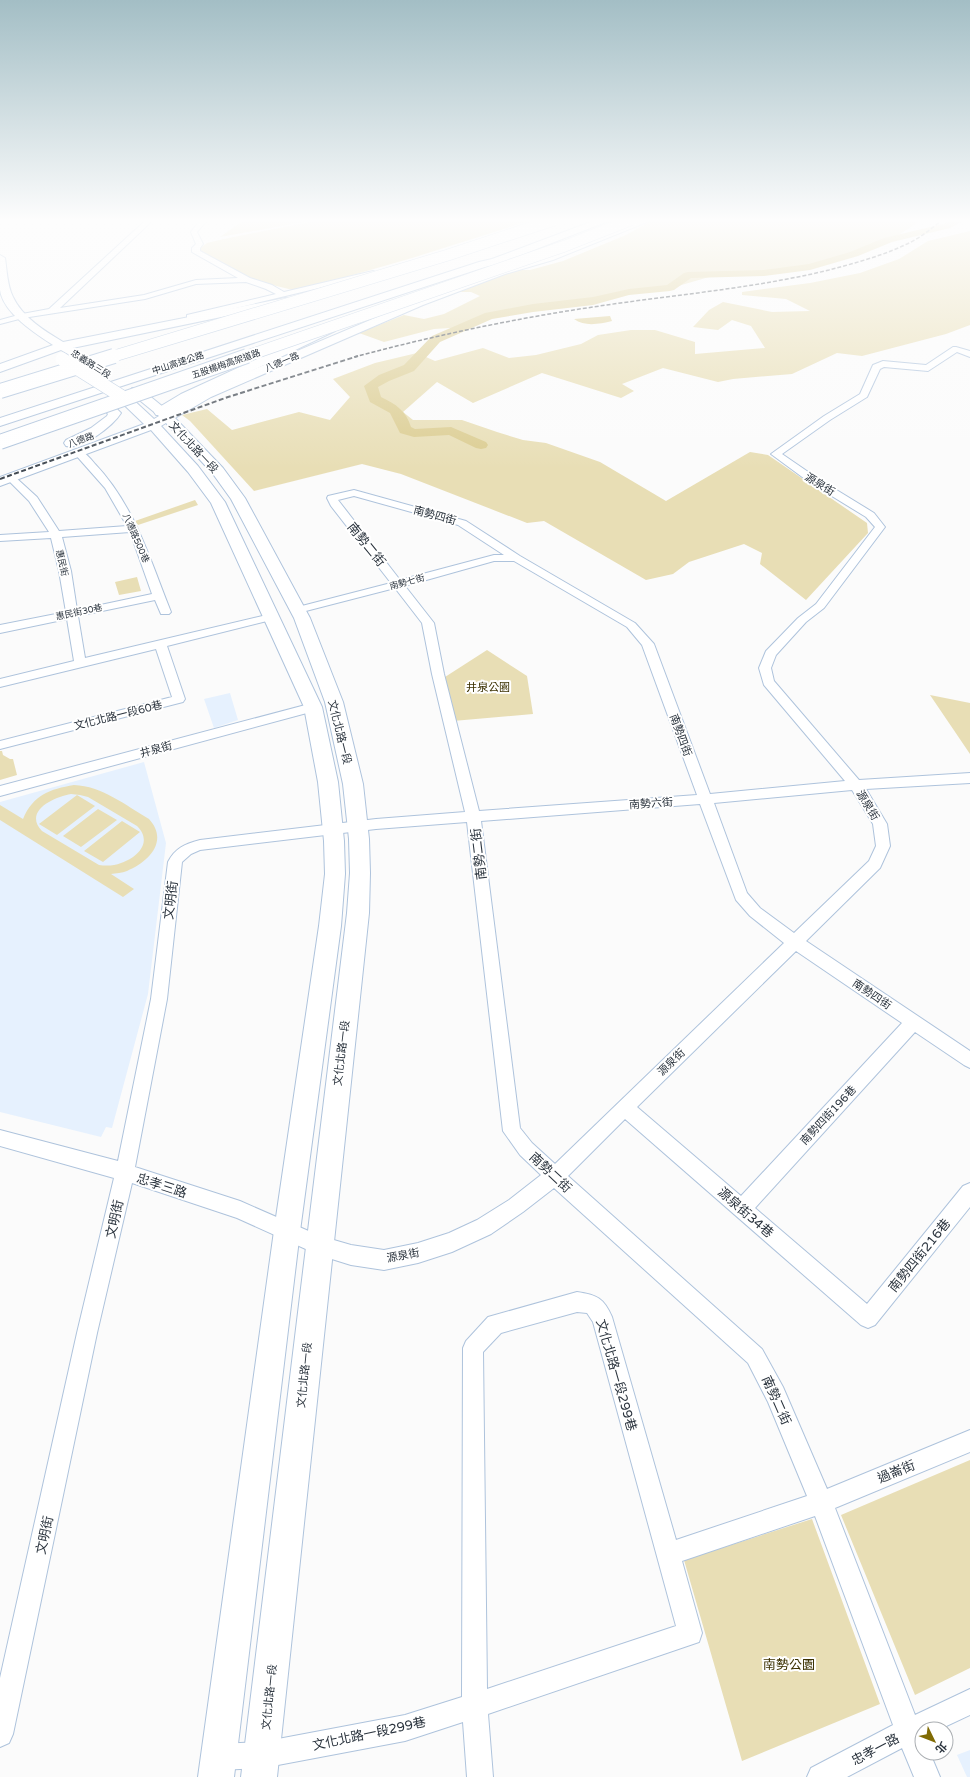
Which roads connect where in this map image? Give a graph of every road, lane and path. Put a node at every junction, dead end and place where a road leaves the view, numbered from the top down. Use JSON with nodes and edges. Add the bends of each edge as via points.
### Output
{"nodes":[{"id":1,"x":12,"y":303,"type":"edge"},
{"id":2,"x":61,"y":303,"type":"edge"},
{"id":3,"x":108,"y":303,"type":"edge"},
{"id":4,"x":250,"y":303,"type":"edge"},
{"id":5,"x":275,"y":303,"type":"edge"},
{"id":6,"x":287,"y":303,"type":"edge"},
{"id":7,"x":335,"y":303,"type":"edge"},
{"id":8,"x":363,"y":303,"type":"edge"},
{"id":9,"x":392,"y":303,"type":"edge"},
{"id":10,"x":401,"y":303,"type":"edge"},
{"id":11,"x":419,"y":303,"type":"edge"},
{"id":12,"x":51,"y":312,"type":"junction"},
{"id":13,"x":22,"y":316,"type":"junction"},
{"id":14,"x":2,"y":317,"type":"edge"},
{"id":15,"x":63,"y":346,"type":"junction"},
{"id":16,"x":50,"y":351,"type":"junction"},
{"id":17,"x":970,"y":354,"type":"edge"},
{"id":18,"x":0,"y":368,"type":"edge"},
{"id":19,"x":0,"y":372,"type":"edge"},
{"id":20,"x":0,"y":390,"type":"edge"},
{"id":21,"x":136,"y":391,"type":"joint"},
{"id":22,"x":121,"y":396,"type":"joint"},
{"id":23,"x":7,"y":407,"type":"edge"},
{"id":24,"x":157,"y":418,"type":"junction"},
{"id":25,"x":0,"y":422,"type":"edge"},
{"id":26,"x":0,"y":442,"type":"edge"},
{"id":27,"x":75,"y":448,"type":"junction"},
{"id":28,"x":0,"y":468,"type":"edge"},
{"id":29,"x":5,"y":480,"type":"edge"},
{"id":30,"x":332,"y":498,"type":"joint"},
{"id":31,"x":134,"y":528,"type":"junction"},
{"id":32,"x":56,"y":535,"type":"junction"},
{"id":33,"x":0,"y":538,"type":"edge"},
{"id":34,"x":516,"y":558,"type":"junction"},
{"id":35,"x":400,"y":584,"type":"junction"},
{"id":36,"x":159,"y":596,"type":"junction"},
{"id":37,"x":298,"y":610,"type":"junction"},
{"id":38,"x":165,"y":612,"type":"dead end"},
{"id":39,"x":71,"y":614,"type":"junction"},
{"id":40,"x":271,"y":617,"type":"junction"},
{"id":41,"x":0,"y":629,"type":"edge"},
{"id":42,"x":160,"y":644,"type":"junction"},
{"id":43,"x":80,"y":663,"type":"junction"},
{"id":44,"x":0,"y":683,"type":"edge"},
{"id":45,"x":313,"y":706,"type":"junction"},
{"id":46,"x":0,"y":745,"type":"edge"},
{"id":47,"x":970,"y":778,"type":"edge"},
{"id":48,"x":856,"y":785,"type":"junction"},
{"id":49,"x":0,"y":791,"type":"edge"},
{"id":50,"x":705,"y":799,"type":"junction"},
{"id":51,"x":473,"y":816,"type":"junction"},
{"id":52,"x":346,"y":827,"type":"junction"},
{"id":53,"x":795,"y":942,"type":"junction"},
{"id":54,"x":914,"y":1022,"type":"junction"},
{"id":55,"x":970,"y":1060,"type":"edge"},
{"id":56,"x":624,"y":1107,"type":"junction"},
{"id":57,"x":0,"y":1138,"type":"edge"},
{"id":58,"x":125,"y":1172,"type":"junction"},
{"id":59,"x":555,"y":1176,"type":"junction"},
{"id":60,"x":970,"y":1192,"type":"edge"},
{"id":61,"x":742,"y":1209,"type":"junction"},
{"id":62,"x":287,"y":1231,"type":"junction"},
{"id":63,"x":319,"y":1245,"type":"junction"},
{"id":64,"x":868,"y":1318,"type":"joint"},
{"id":65,"x":970,"y":1441,"type":"edge"},
{"id":66,"x":822,"y":1502,"type":"junction"},
{"id":67,"x":668,"y":1554,"type":"junction"},
{"id":68,"x":970,"y":1702,"type":"edge"},
{"id":69,"x":475,"y":1706,"type":"junction"},
{"id":70,"x":908,"y":1731,"type":"junction"},
{"id":71,"x":0,"y":1734,"type":"edge"},
{"id":72,"x":261,"y":1766,"type":"edge"},
{"id":73,"x":217,"y":1767,"type":"edge"},
{"id":74,"x":480,"y":1777,"type":"edge"},
{"id":75,"x":820,"y":1777,"type":"edge"},
{"id":76,"x":927,"y":1777,"type":"edge"}],
"edges":[{"from":1,"to":13,"type":"street","name":"忠義路三段"},
{"from":2,"to":12,"type":"street"},
{"from":3,"to":12,"type":"street"},
{"from":4,"to":15,"type":"street"},
{"from":5,"to":15,"type":"highway"},
{"from":6,"to":20,"type":"highway","bridge":true},
{"from":7,"to":23,"type":"highway","name":"中山高速公路"},
{"from":8,"to":25,"type":"highway","name":"中山高速公路"},
{"from":9,"to":24,"type":"highway","via":[[186,397]]},
{"from":10,"to":26,"type":"highway","name":"五股楊梅高架道路","bridge":true},
{"from":11,"to":24,"type":"street","name":"八德一路"},
{"from":12,"to":13,"type":"street"},
{"from":13,"to":14,"type":"street"},
{"from":13,"to":15,"type":"street","name":"忠義路三段"},
{"from":14,"to":16,"type":"street","name":"忠義路三段"},
{"from":15,"to":16,"type":"street"},
{"from":15,"to":21,"type":"street","name":"忠義路三段"},
{"from":16,"to":18,"type":"street"},
{"from":16,"to":22,"type":"street","name":"忠義路三段","bridge":true},
{"from":17,"to":48,"type":"street","name":"源泉街","via":[[956,349],[928,368],[883,364],[876,367],[864,395],[776,454],[870,515],[880,527],[820,606],[802,620],[770,654],[765,668],[768,682]]},
{"from":19,"to":27,"type":"street","via":[[28,366],[52,368],[115,413],[106,425]]},
{"from":21,"to":24,"type":"street","name":"文化北路一段"},
{"from":22,"to":24,"type":"street","name":"文化北路一段"},
{"from":24,"to":27,"type":"street","name":"八德路"},
{"from":24,"to":37,"type":"street","name":"文化北路一段","via":[[218,471],[238,498]]},
{"from":24,"to":40,"type":"street","name":"文化北路一段","via":[[218,502]]},
{"from":27,"to":28,"type":"street","name":"八德路"},
{"from":27,"to":29,"type":"street","name":"八德路"},
{"from":27,"to":31,"type":"street","name":"八德路500巷","via":[[114,493]]},
{"from":29,"to":32,"type":"street","name":"惠民街","via":[[33,499]]},
{"from":30,"to":34,"type":"street","name":"南勢四街","via":[[354,493],[462,523]]},
{"from":30,"to":35,"type":"street","name":"南勢二街"},
{"from":31,"to":32,"type":"street"},
{"from":31,"to":36,"type":"street","name":"八德路500巷"},
{"from":32,"to":33,"type":"street"},
{"from":32,"to":39,"type":"street","name":"惠民街","via":[[65,571]]},
{"from":34,"to":35,"type":"street","name":"南勢七街","via":[[494,558]]},
{"from":34,"to":50,"type":"street","name":"南勢四街","via":[[631,625],[648,644]]},
{"from":35,"to":37,"type":"street","name":"南勢七街"},
{"from":35,"to":51,"type":"street","name":"南勢二街","via":[[428,623]]},
{"from":36,"to":38,"type":"street","name":"八德路500巷"},
{"from":36,"to":39,"type":"street","name":"惠民街30巷"},
{"from":37,"to":40,"type":"street"},
{"from":37,"to":52,"type":"street","name":"文化北路一段","via":[[334,702],[354,784]]},
{"from":39,"to":41,"type":"street","name":"惠民街30巷"},
{"from":39,"to":43,"type":"street","name":"惠民街"},
{"from":40,"to":42,"type":"street"},
{"from":40,"to":45,"type":"street","name":"文化北路一段"},
{"from":42,"to":43,"type":"street"},
{"from":42,"to":46,"type":"street","name":"文化北路一段60巷","via":[[179,699]]},
{"from":43,"to":44,"type":"street"},
{"from":45,"to":49,"type":"street","name":"井泉街"},
{"from":45,"to":52,"type":"street","name":"文化北路一段","via":[[328,782]]},
{"from":47,"to":48,"type":"street","name":"南勢六街"},
{"from":48,"to":50,"type":"street","name":"南勢六街"},
{"from":48,"to":53,"type":"street","name":"源泉街","via":[[880,824],[883,846],[875,864]]},
{"from":50,"to":51,"type":"street","name":"南勢六街"},
{"from":50,"to":53,"type":"street","name":"南勢四街","via":[[741,896],[756,912]]},
{"from":51,"to":52,"type":"street","name":"南勢六街"},
{"from":51,"to":59,"type":"street","name":"南勢二街","via":[[512,1131]]},
{"from":52,"to":58,"type":"street","name":"文明街","via":[[200,845],[188,848],[179,855],[175,862],[159,999]]},
{"from":52,"to":62,"type":"street","name":"文化北路一段","via":[[336,874]]},
{"from":52,"to":63,"type":"street","name":"文化北路一段","via":[[360,873],[358,913]]},
{"from":53,"to":54,"type":"street","name":"南勢四街"},
{"from":53,"to":56,"type":"street","name":"源泉街"},
{"from":54,"to":55,"type":"street","name":"南勢四街"},
{"from":54,"to":61,"type":"street","name":"南勢四街196巷"},
{"from":56,"to":59,"type":"street","name":"源泉街"},
{"from":56,"to":61,"type":"street","name":"源泉街34巷"},
{"from":57,"to":58,"type":"street","name":"忠孝三路"},
{"from":58,"to":62,"type":"street","name":"忠孝三路","via":[[240,1210]]},
{"from":58,"to":71,"type":"street","name":"文明街","via":[[87,1333]]},
{"from":59,"to":63,"type":"street","name":"源泉街","via":[[484,1227],[452,1242],[418,1253],[384,1260],[351,1255]]},
{"from":59,"to":66,"type":"street","name":"南勢二街","via":[[755,1356],[768,1378]]},
{"from":60,"to":64,"type":"street","name":"南勢四街216巷"},
{"from":61,"to":64,"type":"street","name":"源泉街34巷"},
{"from":62,"to":63,"type":"street","name":"忠孝三路"},
{"from":62,"to":73,"type":"street","name":"文化北路一段"},
{"from":63,"to":72,"type":"street","name":"文化北路一段"},
{"from":65,"to":66,"type":"street","name":"過崙街"},
{"from":66,"to":67,"type":"street","name":"過崙街"},
{"from":66,"to":70,"type":"street","name":"南勢二街"},
{"from":67,"to":69,"type":"street","name":"文化北路一段299巷","via":[[690,1632]]},
{"from":67,"to":69,"type":"street","name":"文化北路一段299巷","via":[[602,1317],[592,1304],[578,1302],[495,1324],[472,1348]]},
{"from":68,"to":70,"type":"street","name":"忠孝一路"},
{"from":69,"to":72,"type":"street","name":"文化北路一段299巷","via":[[405,1728]]},
{"from":69,"to":74,"type":"street","name":"文化北路一段299巷"},
{"from":70,"to":75,"type":"street","name":"忠孝一路"},
{"from":70,"to":76,"type":"street","name":"南勢二街"},
{"from":72,"to":73,"type":"street","name":"文化北路一段299巷"}]}
